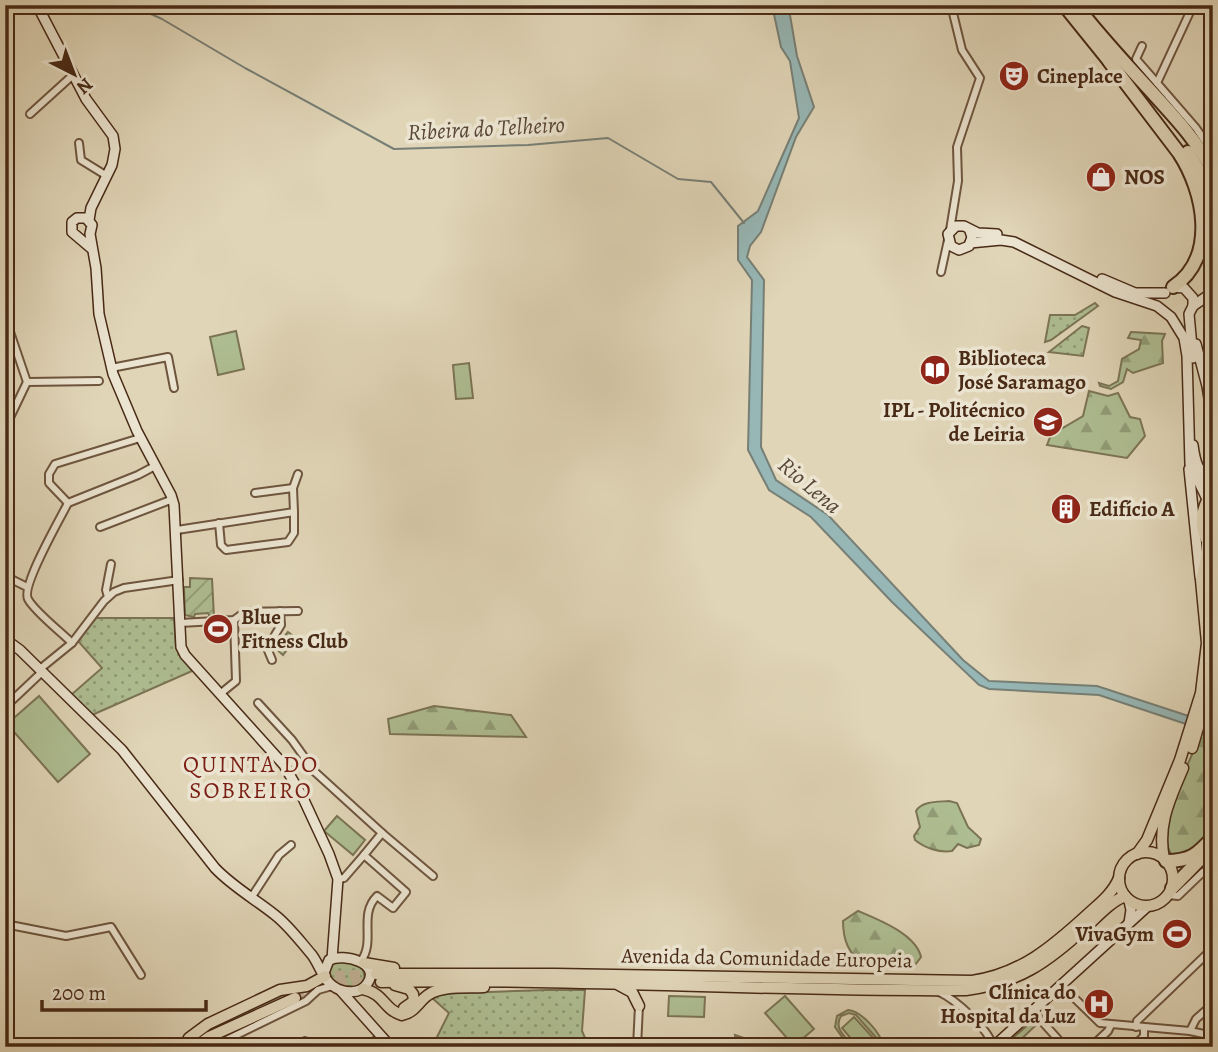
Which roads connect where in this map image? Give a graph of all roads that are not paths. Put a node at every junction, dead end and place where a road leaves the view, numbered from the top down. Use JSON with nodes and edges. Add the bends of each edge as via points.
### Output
{"nodes":[{"id":1,"x":37,"y":5,"type":"edge"},
{"id":2,"x":951,"y":5,"type":"edge"},
{"id":3,"x":1064,"y":5,"type":"edge"},
{"id":4,"x":1078,"y":5,"type":"edge"},
{"id":5,"x":1190,"y":12,"type":"dead end"},
{"id":6,"x":1143,"y":46,"type":"dead end"},
{"id":7,"x":1109,"y":61,"type":"junction"},
{"id":8,"x":73,"y":75,"type":"junction"},
{"id":9,"x":1157,"y":83,"type":"junction"},
{"id":10,"x":30,"y":114,"type":"dead end"},
{"id":11,"x":79,"y":143,"type":"dead end"},
{"id":12,"x":1213,"y":153,"type":"edge"},
{"id":13,"x":1213,"y":172,"type":"edge"},
{"id":14,"x":107,"y":176,"type":"junction"},
{"id":15,"x":1213,"y":201,"type":"edge"},
{"id":16,"x":953,"y":215,"type":"junction"},
{"id":17,"x":86,"y":218,"type":"junction"},
{"id":18,"x":961,"y":225,"type":"junction"},
{"id":19,"x":970,"y":231,"type":"junction"},
{"id":20,"x":949,"y":235,"type":"junction"},
{"id":21,"x":85,"y":236,"type":"junction"},
{"id":22,"x":971,"y":243,"type":"junction"},
{"id":23,"x":956,"y":249,"type":"junction"},
{"id":24,"x":944,"y":256,"type":"junction"},
{"id":25,"x":941,"y":272,"type":"dead end"},
{"id":26,"x":1169,"y":290,"type":"junction"},
{"id":27,"x":1188,"y":290,"type":"junction"},
{"id":28,"x":1212,"y":292,"type":"edge"},
{"id":29,"x":1201,"y":296,"type":"junction"},
{"id":30,"x":1163,"y":310,"type":"junction"},
{"id":31,"x":1191,"y":310,"type":"junction"},
{"id":32,"x":1171,"y":317,"type":"junction"},
{"id":33,"x":7,"y":323,"type":"edge"},
{"id":34,"x":1192,"y":332,"type":"junction"},
{"id":35,"x":111,"y":368,"type":"junction"},
{"id":36,"x":99,"y":381,"type":"dead end"},
{"id":37,"x":27,"y":382,"type":"junction"},
{"id":38,"x":174,"y":388,"type":"dead end"},
{"id":39,"x":1213,"y":423,"type":"edge"},
{"id":40,"x":5,"y":428,"type":"edge"},
{"id":41,"x":140,"y":438,"type":"junction"},
{"id":42,"x":5,"y":447,"type":"edge"},
{"id":43,"x":5,"y":460,"type":"edge"},
{"id":44,"x":1190,"y":464,"type":"junction"},
{"id":45,"x":155,"y":466,"type":"junction"},
{"id":46,"x":298,"y":474,"type":"dead end"},
{"id":47,"x":293,"y":488,"type":"junction"},
{"id":48,"x":1210,"y":489,"type":"edge"},
{"id":49,"x":255,"y":493,"type":"dead end"},
{"id":50,"x":173,"y":499,"type":"junction"},
{"id":51,"x":68,"y":503,"type":"junction"},
{"id":52,"x":294,"y":512,"type":"junction"},
{"id":53,"x":219,"y":523,"type":"junction"},
{"id":54,"x":100,"y":527,"type":"dead end"},
{"id":55,"x":177,"y":530,"type":"junction"},
{"id":56,"x":1210,"y":546,"type":"edge"},
{"id":57,"x":111,"y":564,"type":"dead end"},
{"id":58,"x":1212,"y":565,"type":"edge"},
{"id":59,"x":5,"y":576,"type":"edge"},
{"id":60,"x":179,"y":580,"type":"junction"},
{"id":61,"x":1200,"y":580,"type":"junction"},
{"id":62,"x":27,"y":587,"type":"junction"},
{"id":63,"x":108,"y":597,"type":"junction"},
{"id":64,"x":280,"y":611,"type":"junction"},
{"id":65,"x":298,"y":611,"type":"dead end"},
{"id":66,"x":234,"y":620,"type":"junction"},
{"id":67,"x":180,"y":623,"type":"junction"},
{"id":68,"x":5,"y":639,"type":"edge"},
{"id":69,"x":72,"y":643,"type":"junction"},
{"id":70,"x":272,"y":660,"type":"dead end"},
{"id":71,"x":41,"y":671,"type":"junction"},
{"id":72,"x":1213,"y":678,"type":"edge"},
{"id":73,"x":220,"y":694,"type":"junction"},
{"id":74,"x":1208,"y":697,"type":"junction"},
{"id":75,"x":258,"y":703,"type":"dead end"},
{"id":76,"x":5,"y":707,"type":"edge"},
{"id":77,"x":1200,"y":710,"type":"junction"},
{"id":78,"x":1190,"y":744,"type":"junction"},
{"id":79,"x":382,"y":833,"type":"junction"},
{"id":80,"x":1213,"y":837,"type":"edge"},
{"id":81,"x":290,"y":845,"type":"dead end"},
{"id":82,"x":1213,"y":846,"type":"edge"},
{"id":83,"x":1137,"y":854,"type":"junction"},
{"id":84,"x":364,"y":855,"type":"junction"},
{"id":85,"x":1165,"y":860,"type":"junction"},
{"id":86,"x":1213,"y":867,"type":"edge"},
{"id":87,"x":433,"y":876,"type":"dead end"},
{"id":88,"x":1119,"y":878,"type":"junction"},
{"id":89,"x":338,"y":879,"type":"junction"},
{"id":90,"x":1170,"y":892,"type":"junction"},
{"id":91,"x":251,"y":898,"type":"junction"},
{"id":92,"x":1127,"y":898,"type":"junction"},
{"id":93,"x":1148,"y":906,"type":"junction"},
{"id":94,"x":1129,"y":923,"type":"junction"},
{"id":95,"x":5,"y":924,"type":"edge"},
{"id":96,"x":332,"y":941,"type":"junction"},
{"id":97,"x":1211,"y":950,"type":"edge"},
{"id":98,"x":344,"y":957,"type":"junction"},
{"id":99,"x":314,"y":958,"type":"junction"},
{"id":100,"x":330,"y":960,"type":"junction"},
{"id":101,"x":362,"y":962,"type":"junction"},
{"id":102,"x":555,"y":974,"type":"junction"},
{"id":103,"x":141,"y":975,"type":"dead end"},
{"id":104,"x":324,"y":975,"type":"junction"},
{"id":105,"x":376,"y":977,"type":"junction"},
{"id":106,"x":531,"y":982,"type":"junction"},
{"id":107,"x":615,"y":984,"type":"junction"},
{"id":108,"x":1061,"y":985,"type":"junction"},
{"id":109,"x":307,"y":986,"type":"junction"},
{"id":110,"x":656,"y":986,"type":"junction"},
{"id":111,"x":336,"y":988,"type":"junction"},
{"id":112,"x":362,"y":989,"type":"junction"},
{"id":113,"x":934,"y":990,"type":"junction"},
{"id":114,"x":298,"y":997,"type":"junction"},
{"id":115,"x":1213,"y":1004,"type":"edge"},
{"id":116,"x":639,"y":1006,"type":"junction"},
{"id":117,"x":358,"y":1009,"type":"junction"},
{"id":118,"x":1033,"y":1015,"type":"junction"},
{"id":119,"x":1111,"y":1025,"type":"junction"},
{"id":120,"x":1136,"y":1027,"type":"junction"},
{"id":121,"x":1144,"y":1028,"type":"junction"},
{"id":122,"x":1190,"y":1031,"type":"junction"},
{"id":123,"x":1213,"y":1035,"type":"edge"},
{"id":124,"x":381,"y":1037,"type":"junction"},
{"id":125,"x":305,"y":1041,"type":"dead end"},
{"id":126,"x":185,"y":1047,"type":"edge"},
{"id":127,"x":195,"y":1047,"type":"edge"},
{"id":128,"x":212,"y":1047,"type":"edge"},
{"id":129,"x":295,"y":1047,"type":"edge"},
{"id":130,"x":356,"y":1047,"type":"edge"},
{"id":131,"x":391,"y":1047,"type":"edge"},
{"id":132,"x":637,"y":1047,"type":"edge"},
{"id":133,"x":993,"y":1047,"type":"edge"},
{"id":134,"x":1065,"y":1047,"type":"edge"},
{"id":135,"x":1091,"y":1047,"type":"edge"},
{"id":136,"x":1133,"y":1047,"type":"edge"}],
"edges":[{"from":1,"to":8,"type":"main road"},
{"from":2,"to":16,"type":"street","via":[[962,50],[980,78],[957,147]]},
{"from":3,"to":7,"type":"highway"},
{"from":4,"to":13,"type":"highway","via":[[1185,129]]},
{"from":5,"to":9,"type":"street"},
{"from":6,"to":9,"type":"street","via":[[1136,59]]},
{"from":7,"to":15,"type":"highway","via":[[1187,150]]},
{"from":7,"to":26,"type":"highway","via":[[1179,153],[1199,195],[1203,227],[1197,256],[1188,275]]},
{"from":8,"to":10,"type":"street"},
{"from":8,"to":14,"type":"main road","via":[[113,136],[114,156]]},
{"from":9,"to":12,"type":"street"},
{"from":11,"to":14,"type":"street","via":[[81,160]]},
{"from":14,"to":17,"type":"main road"},
{"from":16,"to":18,"type":"street"},
{"from":16,"to":20,"type":"street"},
{"from":17,"to":21,"type":"main road","via":[[92,228]]},
{"from":17,"to":21,"type":"main road","via":[[74,220],[71,226],[72,232]]},
{"from":18,"to":19,"type":"main road"},
{"from":18,"to":20,"type":"main road"},
{"from":19,"to":22,"type":"main road"},
{"from":19,"to":26,"type":"main road","via":[[1015,236],[1121,288],[1147,295]]},
{"from":20,"to":23,"type":"main road"},
{"from":20,"to":24,"type":"street"},
{"from":21,"to":35,"type":"main road","via":[[92,249]]},
{"from":22,"to":23,"type":"main road"},
{"from":22,"to":30,"type":"main road","via":[[1014,242],[1115,292]]},
{"from":23,"to":24,"type":"street"},
{"from":24,"to":25,"type":"street"},
{"from":26,"to":27,"type":"main road","via":[[1178,286]]},
{"from":26,"to":30,"type":"main road","via":[[1161,301]]},
{"from":27,"to":29,"type":"main road"},
{"from":27,"to":31,"type":"main road","via":[[1193,298]]},
{"from":28,"to":29,"type":"main road"},
{"from":29,"to":31,"type":"main road"},
{"from":30,"to":32,"type":"main road"},
{"from":31,"to":32,"type":"main road","via":[[1180,318]]},
{"from":31,"to":34,"type":"main road"},
{"from":32,"to":44,"type":"main road","via":[[1184,338],[1187,356]]},
{"from":33,"to":37,"type":"street"},
{"from":34,"to":39,"type":"main road"},
{"from":34,"to":48,"type":"main road","via":[[1193,449]]},
{"from":35,"to":38,"type":"street","via":[[168,357]]},
{"from":35,"to":41,"type":"main road"},
{"from":36,"to":37,"type":"street"},
{"from":37,"to":40,"type":"street"},
{"from":41,"to":45,"type":"main road"},
{"from":41,"to":51,"type":"street","via":[[55,464],[49,483]]},
{"from":42,"to":43,"type":"street","via":[[9,452]]},
{"from":44,"to":48,"type":"main road"},
{"from":44,"to":61,"type":"main road"},
{"from":45,"to":50,"type":"main road"},
{"from":45,"to":51,"type":"street"},
{"from":46,"to":47,"type":"street"},
{"from":47,"to":49,"type":"street"},
{"from":47,"to":52,"type":"street"},
{"from":48,"to":56,"type":"main road","via":[[1201,520]]},
{"from":50,"to":54,"type":"street"},
{"from":50,"to":55,"type":"main road"},
{"from":51,"to":62,"type":"street"},
{"from":52,"to":53,"type":"street"},
{"from":52,"to":53,"type":"street","via":[[294,533],[288,542],[226,550],[221,545]]},
{"from":53,"to":55,"type":"street"},
{"from":55,"to":60,"type":"main road"},
{"from":56,"to":61,"type":"main road"},
{"from":57,"to":63,"type":"street"},
{"from":58,"to":74,"type":"main road","via":[[1206,577],[1211,645]]},
{"from":59,"to":62,"type":"street"},
{"from":60,"to":63,"type":"street","via":[[124,588]]},
{"from":60,"to":67,"type":"main road"},
{"from":61,"to":77,"type":"main road","via":[[1207,643]]},
{"from":62,"to":69,"type":"street","via":[[28,600]]},
{"from":63,"to":69,"type":"street"},
{"from":64,"to":65,"type":"street"},
{"from":64,"to":66,"type":"street","via":[[245,612]]},
{"from":64,"to":70,"type":"street","via":[[280,629],[267,648]]},
{"from":66,"to":67,"type":"street"},
{"from":66,"to":73,"type":"street","via":[[236,681]]},
{"from":67,"to":73,"type":"main road","via":[[183,651]]},
{"from":68,"to":71,"type":"main road"},
{"from":69,"to":71,"type":"street"},
{"from":71,"to":76,"type":"street"},
{"from":71,"to":91,"type":"main road","via":[[122,750],[222,876]]},
{"from":72,"to":74,"type":"main road"},
{"from":73,"to":89,"type":"main road","via":[[289,771]]},
{"from":74,"to":77,"type":"main road"},
{"from":75,"to":79,"type":"street","via":[[326,782]]},
{"from":77,"to":78,"type":"main road"},
{"from":78,"to":83,"type":"main road"},
{"from":78,"to":85,"type":"main road","via":[[1164,814]]},
{"from":79,"to":84,"type":"street"},
{"from":79,"to":87,"type":"street"},
{"from":80,"to":85,"type":"highway","via":[[1189,859]]},
{"from":81,"to":91,"type":"street"},
{"from":82,"to":90,"type":"highway"},
{"from":83,"to":85,"type":"main road","via":[[1151,853]]},
{"from":83,"to":88,"type":"main road","via":[[1125,863]]},
{"from":84,"to":89,"type":"street"},
{"from":84,"to":101,"type":"street","via":[[406,892],[393,908],[377,896],[370,902],[369,949]]},
{"from":85,"to":90,"type":"main road","via":[[1172,874]]},
{"from":86,"to":90,"type":"street","via":[[1178,896]]},
{"from":88,"to":92,"type":"main road"},
{"from":88,"to":102,"type":"main road","name":"Avenida da Comunidade Europeia","via":[[1110,894],[1049,949],[1016,969],[985,979]]},
{"from":89,"to":96,"type":"main road"},
{"from":90,"to":93,"type":"main road"},
{"from":91,"to":99,"type":"main road","via":[[282,921]]},
{"from":92,"to":93,"type":"main road"},
{"from":92,"to":94,"type":"main road"},
{"from":92,"to":113,"type":"main road","name":"Avenida da Comunidade Europeia","via":[[1112,903],[1053,956],[1021,976],[977,988]]},
{"from":93,"to":94,"type":"main road"},
{"from":94,"to":108,"type":"main road"},
{"from":95,"to":103,"type":"street","via":[[66,936],[111,927]]},
{"from":96,"to":98,"type":"main road"},
{"from":96,"to":100,"type":"main road"},
{"from":97,"to":120,"type":"street"},
{"from":98,"to":100,"type":"main road"},
{"from":98,"to":101,"type":"main road"},
{"from":99,"to":100,"type":"main road"},
{"from":99,"to":104,"type":"main road"},
{"from":100,"to":104,"type":"main road"},
{"from":101,"to":102,"type":"main road","via":[[391,968]]},
{"from":101,"to":105,"type":"main road"},
{"from":102,"to":105,"type":"main road","name":"Avenida da Comunidade Europeia"},
{"from":104,"to":109,"type":"main road"},
{"from":104,"to":111,"type":"main road"},
{"from":105,"to":106,"type":"main road","name":"Avenida da Comunidade Europeia"},
{"from":105,"to":112,"type":"main road"},
{"from":106,"to":107,"type":"main road","name":"Avenida da Comunidade Europeia"},
{"from":106,"to":112,"type":"main road","via":[[441,990],[402,1015],[389,1009],[376,993]]},
{"from":107,"to":110,"type":"main road","name":"Avenida da Comunidade Europeia"},
{"from":107,"to":116,"type":"main road","via":[[632,992]]},
{"from":108,"to":118,"type":"main road"},
{"from":108,"to":119,"type":"street","via":[[1095,1021]]},
{"from":109,"to":114,"type":"street"},
{"from":109,"to":126,"type":"main road","via":[[280,990],[220,1018],[196,1031]]},
{"from":110,"to":113,"type":"main road","name":"Avenida da Comunidade Europeia"},
{"from":110,"to":116,"type":"main road","via":[[646,992]]},
{"from":111,"to":112,"type":"main road"},
{"from":111,"to":114,"type":"street"},
{"from":111,"to":117,"type":"main road"},
{"from":112,"to":117,"type":"main road"},
{"from":113,"to":133,"type":"street","via":[[957,1003],[988,1035]]},
{"from":114,"to":126,"type":"main road","via":[[215,1027]]},
{"from":114,"to":127,"type":"main road"},
{"from":114,"to":128,"type":"street"},
{"from":115,"to":122,"type":"street"},
{"from":116,"to":132,"type":"street"},
{"from":117,"to":124,"type":"main road"},
{"from":118,"to":133,"type":"main road"},
{"from":118,"to":134,"type":"street"},
{"from":119,"to":120,"type":"street"},
{"from":119,"to":135,"type":"street"},
{"from":120,"to":121,"type":"street"},
{"from":121,"to":122,"type":"street"},
{"from":121,"to":136,"type":"street","via":[[1144,1036]]},
{"from":122,"to":123,"type":"street"},
{"from":124,"to":130,"type":"street"},
{"from":124,"to":131,"type":"main road"},
{"from":125,"to":129,"type":"street"}]}
